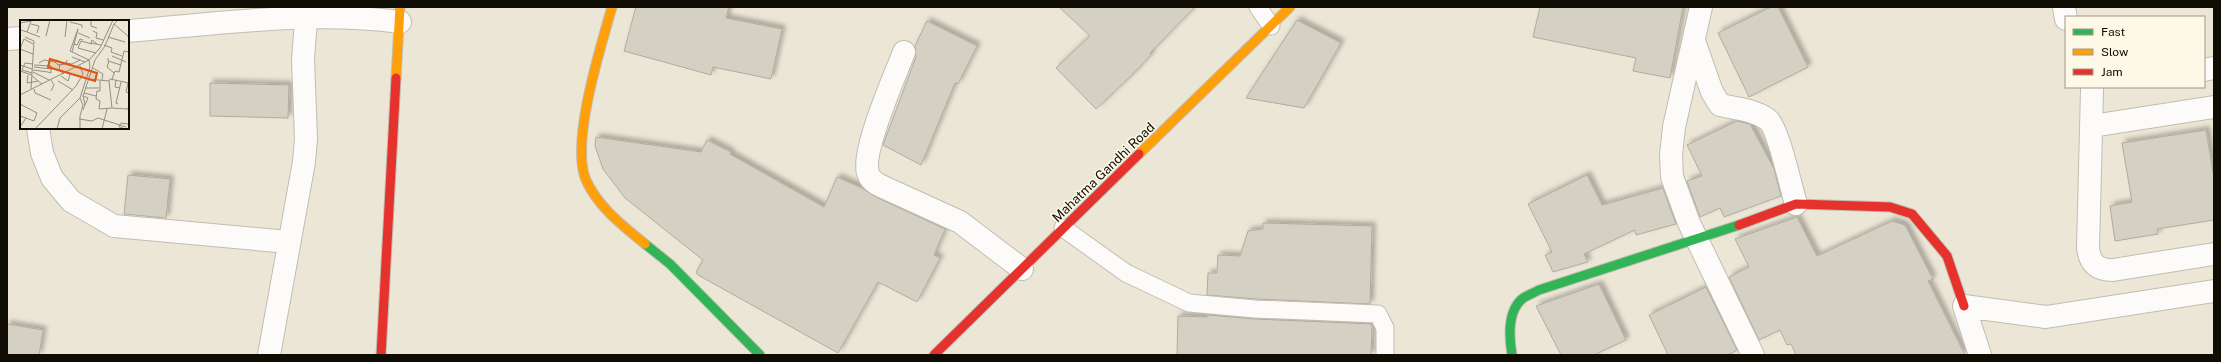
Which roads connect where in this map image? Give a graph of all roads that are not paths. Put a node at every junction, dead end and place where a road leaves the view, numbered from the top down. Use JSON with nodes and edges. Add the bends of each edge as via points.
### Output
{"nodes":[{"id":1,"x":612,"y":7,"type":"edge"},
{"id":2,"x":1258,"y":7,"type":"edge"},
{"id":3,"x":1290,"y":7,"type":"edge"},
{"id":4,"x":1702,"y":7,"type":"edge"},
{"id":5,"x":311,"y":14,"type":"edge"},
{"id":6,"x":400,"y":14,"type":"edge"},
{"id":7,"x":1271,"y":26,"type":"junction"},
{"id":8,"x":129,"y":31,"type":"edge"},
{"id":9,"x":20,"y":38,"type":"edge"},
{"id":10,"x":7,"y":39,"type":"edge"},
{"id":11,"x":1694,"y":41,"type":"junction"},
{"id":12,"x":904,"y":52,"type":"dead end"},
{"id":13,"x":2095,"y":88,"type":"edge"},
{"id":14,"x":2214,"y":107,"type":"edge"},
{"id":15,"x":2092,"y":126,"type":"junction"},
{"id":16,"x":38,"y":129,"type":"edge"},
{"id":17,"x":1796,"y":204,"type":"junction"},
{"id":18,"x":1063,"y":228,"type":"junction"},
{"id":19,"x":1697,"y":240,"type":"junction"},
{"id":20,"x":288,"y":242,"type":"junction"},
{"id":21,"x":2214,"y":254,"type":"edge"},
{"id":22,"x":1022,"y":269,"type":"junction"},
{"id":23,"x":2214,"y":291,"type":"edge"},
{"id":24,"x":1964,"y":306,"type":"junction"},
{"id":25,"x":268,"y":355,"type":"edge"},
{"id":26,"x":381,"y":355,"type":"edge"},
{"id":27,"x":760,"y":355,"type":"edge"},
{"id":28,"x":934,"y":355,"type":"edge"},
{"id":29,"x":1385,"y":355,"type":"edge"},
{"id":30,"x":1512,"y":355,"type":"edge"},
{"id":31,"x":1754,"y":355,"type":"edge"},
{"id":32,"x":1980,"y":355,"type":"edge"}],
"edges":[{"from":1,"to":27,"type":"street","via":[[591,79],[582,150],[586,179],[606,209],[626,230],[670,264]]},
{"from":2,"to":7,"type":"lane"},
{"from":3,"to":7,"type":"street","name":"Mahatma Gandhi Road"},
{"from":4,"to":11,"type":"street"},
{"from":5,"to":6,"type":"street","via":[[376,19]]},
{"from":5,"to":8,"type":"street"},
{"from":5,"to":20,"type":"street","via":[[303,60],[306,140],[304,162]]},
{"from":6,"to":26,"type":"street"},
{"from":7,"to":18,"type":"street","name":"Mahatma Gandhi Road"},
{"from":9,"to":10,"type":"street"},
{"from":11,"to":17,"type":"street","via":[[1712,92],[1720,105],[1746,108],[1769,120],[1775,131]]},
{"from":11,"to":19,"type":"street","via":[[1674,126],[1671,162],[1672,177]]},
{"from":12,"to":22,"type":"street","via":[[873,134],[868,173],[873,181],[881,186],[960,222]]},
{"from":13,"to":15,"type":"street"},
{"from":14,"to":15,"type":"street"},
{"from":15,"to":21,"type":"street","via":[[2088,248],[2092,264],[2101,270],[2113,270]]},
{"from":16,"to":20,"type":"street","via":[[42,152],[52,178],[71,201],[114,226]]},
{"from":17,"to":19,"type":"street"},
{"from":17,"to":24,"type":"street","via":[[1890,208],[1912,214],[1946,256]]},
{"from":18,"to":22,"type":"street","name":"Mahatma Gandhi Road"},
{"from":18,"to":29,"type":"lane","via":[[1126,273],[1189,303],[1255,309],[1378,314],[1385,328]]},
{"from":19,"to":30,"type":"street","via":[[1539,290],[1522,300],[1512,317],[1509,336]]},
{"from":19,"to":31,"type":"street"},
{"from":20,"to":25,"type":"street"},
{"from":22,"to":28,"type":"street","name":"Mahatma Gandhi Road"},
{"from":23,"to":24,"type":"street","via":[[2046,317]]},
{"from":24,"to":32,"type":"street"}]}
